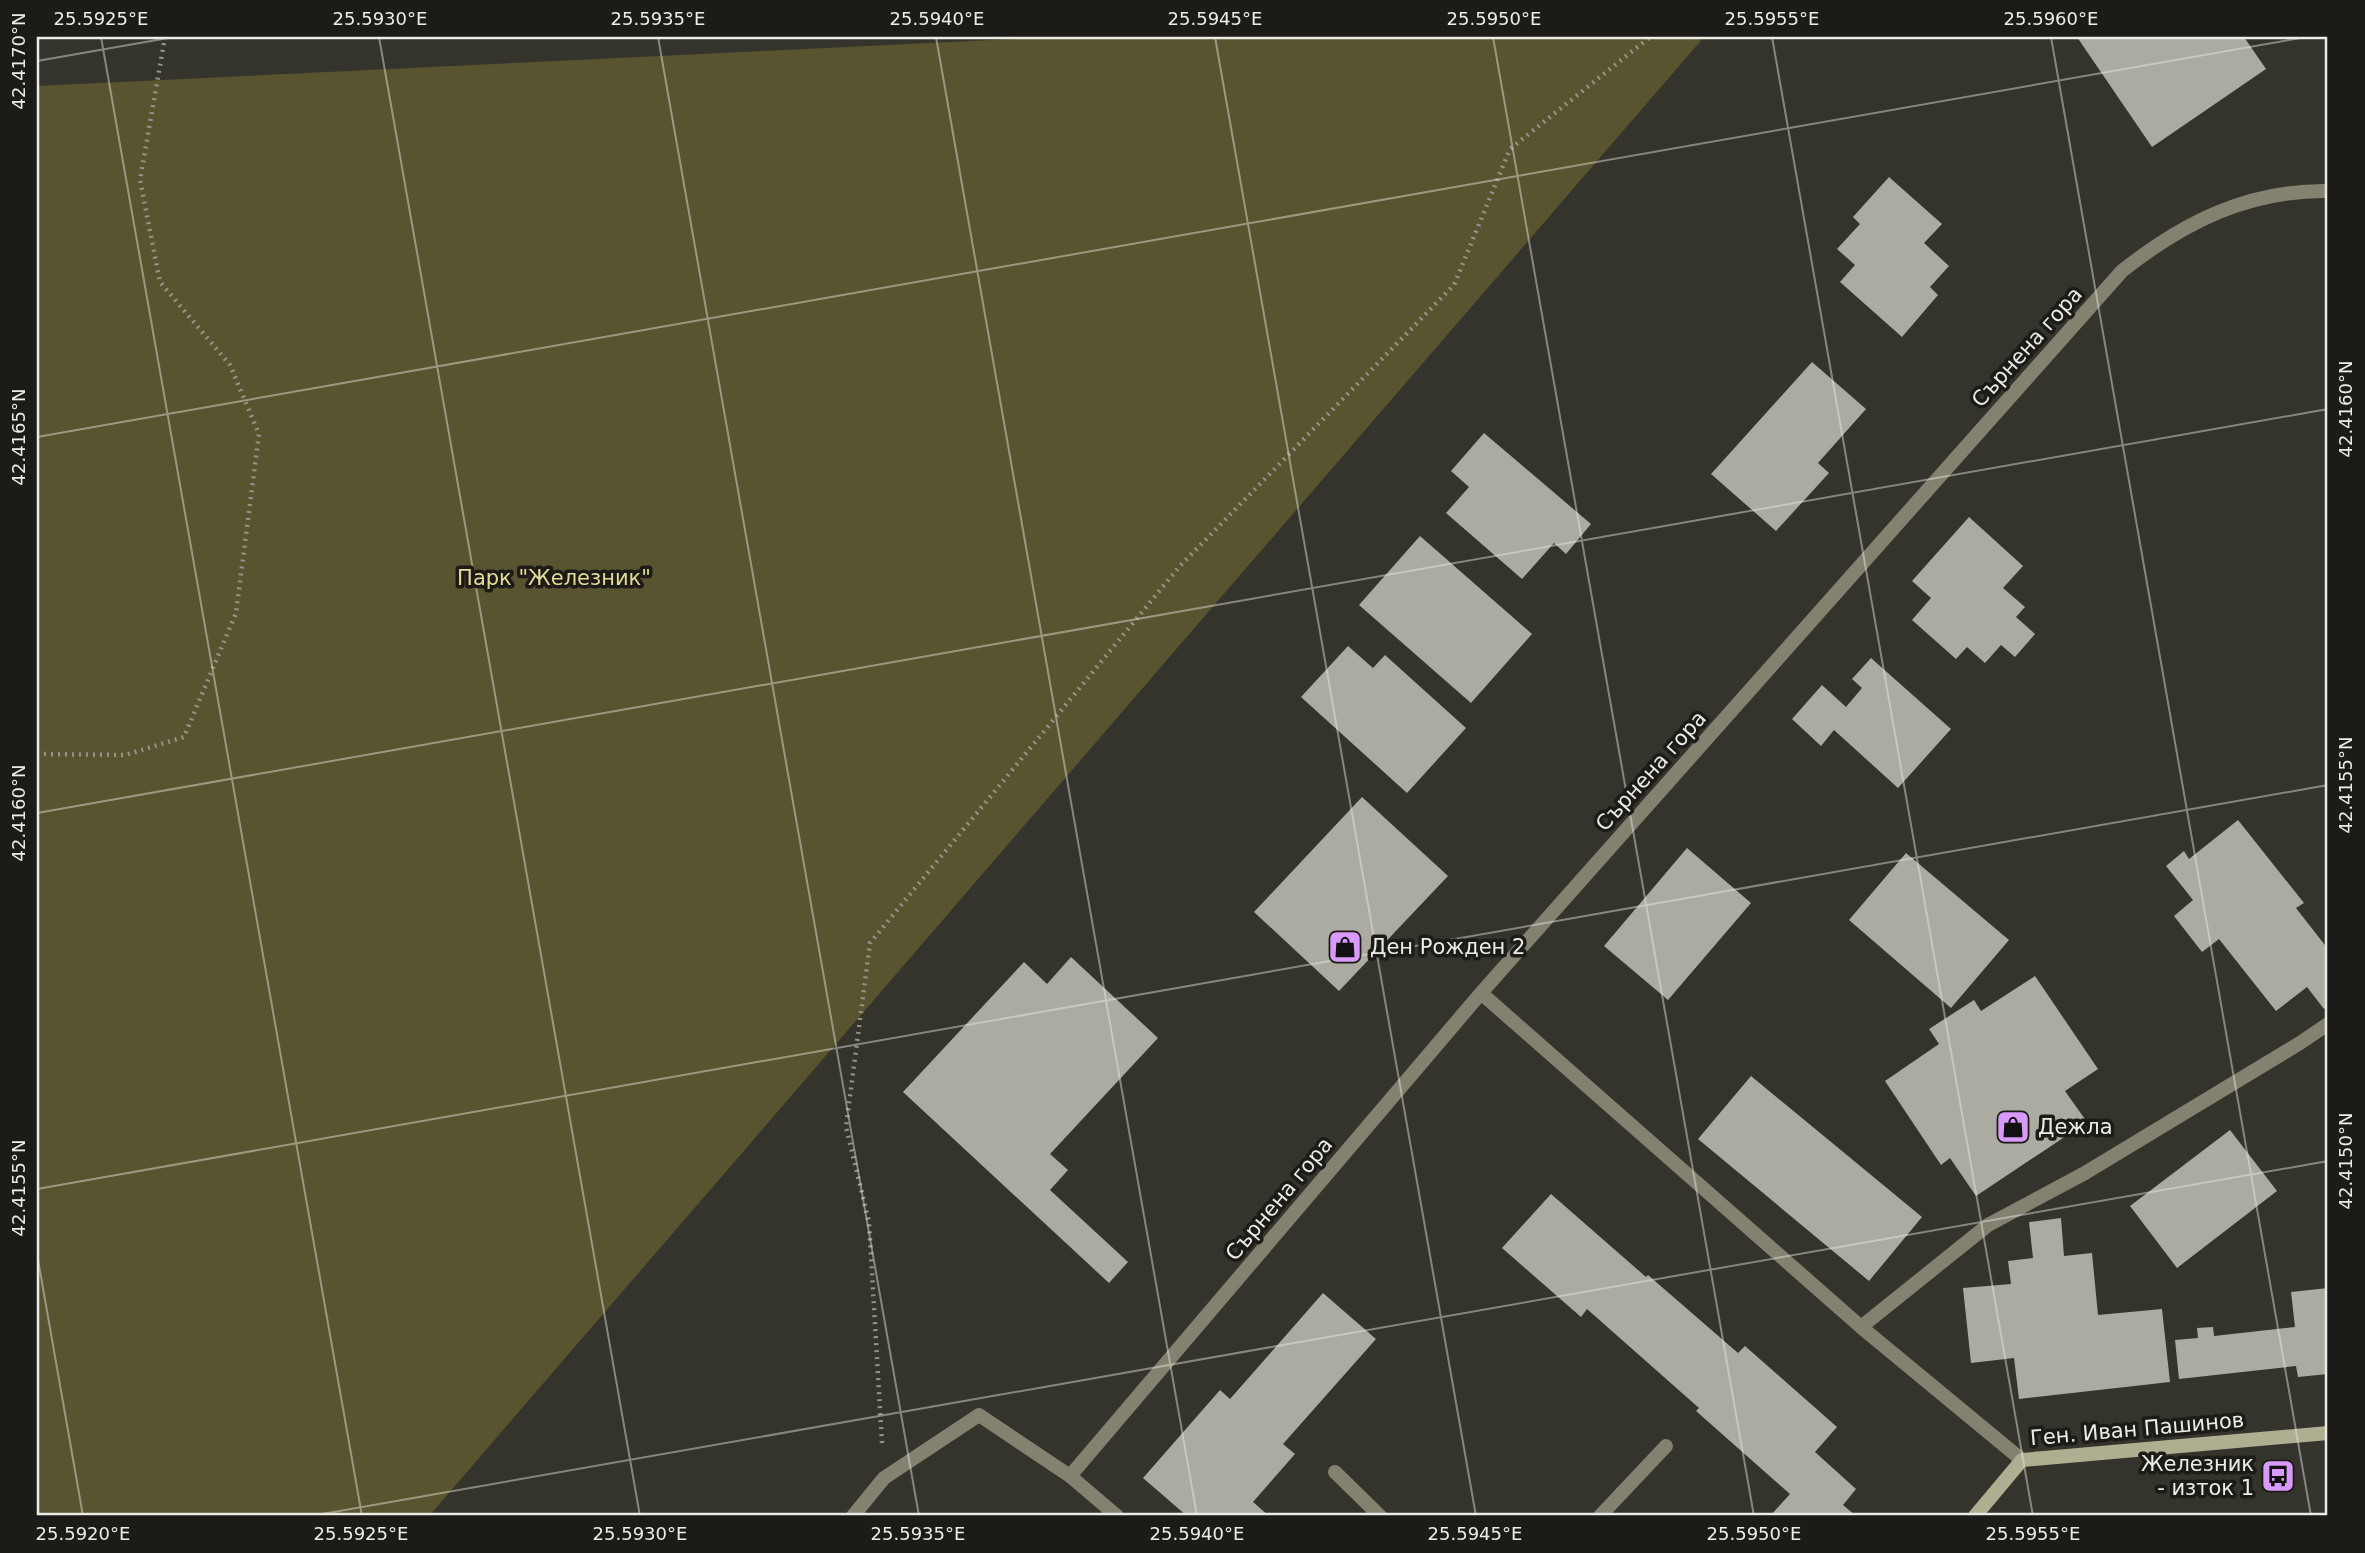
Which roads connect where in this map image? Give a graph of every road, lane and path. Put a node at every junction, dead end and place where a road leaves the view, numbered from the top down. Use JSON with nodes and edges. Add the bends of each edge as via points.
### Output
{"nodes":[{"id":1,"x":165,"y":37,"type":"edge"},
{"id":2,"x":1650,"y":37,"type":"edge"},
{"id":3,"x":2328,"y":191,"type":"edge"},
{"id":4,"x":37,"y":754,"type":"edge"},
{"id":5,"x":1482,"y":993,"type":"junction"},
{"id":6,"x":2328,"y":1024,"type":"edge"},
{"id":7,"x":1861,"y":1327,"type":"junction"},
{"id":8,"x":2328,"y":1433,"type":"edge"},
{"id":9,"x":1666,"y":1446,"type":"dead end"},
{"id":10,"x":2022,"y":1460,"type":"junction"},
{"id":11,"x":1335,"y":1472,"type":"dead end"},
{"id":12,"x":1070,"y":1476,"type":"junction"},
{"id":13,"x":884,"y":1478,"type":"junction"},
{"id":14,"x":853,"y":1516,"type":"edge"},
{"id":15,"x":1116,"y":1516,"type":"edge"},
{"id":16,"x":1380,"y":1516,"type":"edge"},
{"id":17,"x":1601,"y":1516,"type":"edge"},
{"id":18,"x":1975,"y":1516,"type":"edge"}],
"edges":[{"from":1,"to":4,"type":"path","via":[[140,180],[160,282],[230,365],[259,434],[236,613],[184,737],[125,755]]},
{"from":2,"to":13,"type":"path","via":[[1510,149],[1454,285],[1179,567],[870,943],[846,1127],[869,1222]]},
{"from":3,"to":5,"type":"street","name":"Сърнена гора","via":[[2251,200],[2198,220],[2122,271]]},
{"from":5,"to":7,"type":"street"},
{"from":5,"to":12,"type":"street","name":"Сърнена гора"},
{"from":6,"to":7,"type":"street","via":[[2085,1173],[1988,1225]]},
{"from":7,"to":10,"type":"street"},
{"from":8,"to":10,"type":"street","name":"Ген. Иван Пашинов"},
{"from":9,"to":17,"type":"street"},
{"from":10,"to":18,"type":"street","name":"Ген. Иван Пашинов"},
{"from":11,"to":16,"type":"street"},
{"from":12,"to":13,"type":"street","via":[[979,1415]]},
{"from":12,"to":15,"type":"street"},
{"from":13,"to":14,"type":"street"}]}
